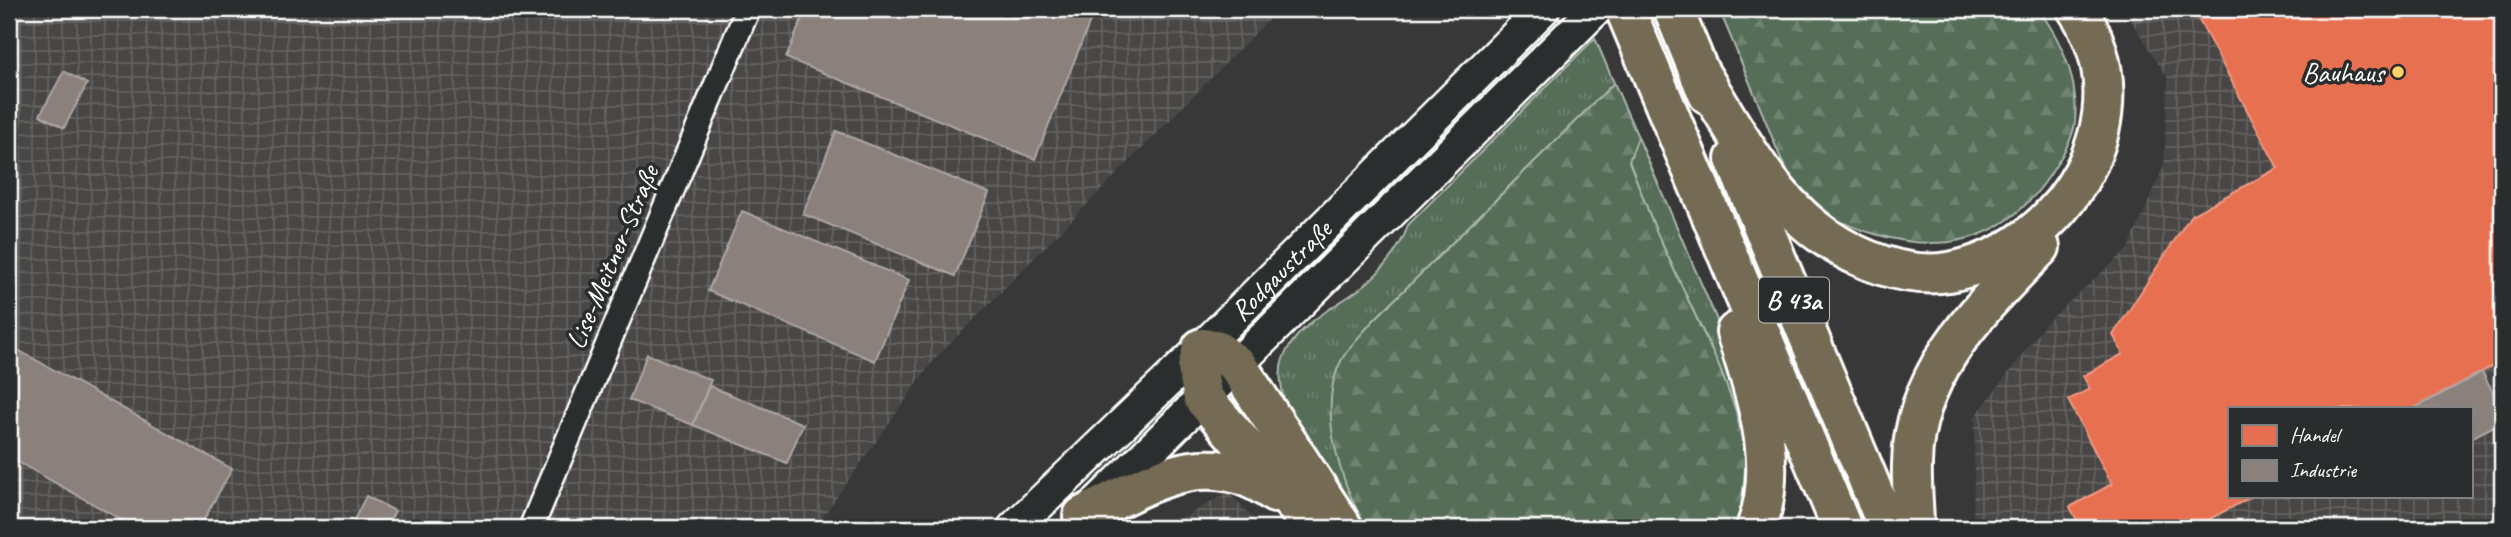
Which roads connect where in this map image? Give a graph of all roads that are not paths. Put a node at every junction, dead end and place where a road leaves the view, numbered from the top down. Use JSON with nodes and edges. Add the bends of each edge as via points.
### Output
{"nodes":[{"id":1,"x":748,"y":9,"type":"edge"},
{"id":2,"x":1543,"y":9,"type":"edge"},
{"id":3,"x":1596,"y":9,"type":"edge"},
{"id":4,"x":1625,"y":9,"type":"edge"},
{"id":5,"x":1673,"y":9,"type":"edge"},
{"id":6,"x":2077,"y":9,"type":"edge"},
{"id":7,"x":2092,"y":9,"type":"edge"},
{"id":8,"x":1699,"y":72,"type":"junction"},
{"id":9,"x":1666,"y":106,"type":"junction"},
{"id":10,"x":1202,"y":348,"type":"junction"},
{"id":11,"x":1237,"y":365,"type":"junction"},
{"id":12,"x":1203,"y":398,"type":"junction"},
{"id":13,"x":1308,"y":521,"type":"edge"},
{"id":14,"x":1078,"y":522,"type":"edge"},
{"id":15,"x":531,"y":528,"type":"edge"},
{"id":16,"x":1014,"y":528,"type":"edge"},
{"id":17,"x":1343,"y":528,"type":"edge"},
{"id":18,"x":1756,"y":528,"type":"edge"},
{"id":19,"x":1842,"y":528,"type":"edge"},
{"id":20,"x":1888,"y":528,"type":"edge"},
{"id":21,"x":1914,"y":528,"type":"edge"}],
"edges":[{"from":1,"to":15,"type":"street","name":"Lise-Meitner-Straße"},
{"from":2,"to":10,"type":"main road","name":"Rodgaustraße"},
{"from":3,"to":11,"type":"main road","name":"Rodgaustraße"},
{"from":4,"to":9,"type":"highway","number":"B 43a"},
{"from":5,"to":8,"type":"highway","number":"B 43a"},
{"from":6,"to":8,"type":"highway","via":[[2098,49],[2104,75],[2101,126],[2086,170],[2060,208],[2023,241],[1982,264],[1947,272],[1882,265],[1821,234],[1764,176]]},
{"from":7,"to":21,"type":"highway","via":[[2107,40],[2115,80],[2115,107],[2103,159],[2077,207],[1972,317],[1939,367],[1915,439]]},
{"from":8,"to":20,"type":"highway","number":"B 43a"},
{"from":9,"to":18,"type":"highway","via":[[1758,405],[1767,484]]},
{"from":9,"to":19,"type":"highway","number":"B 43a"},
{"from":10,"to":11,"type":"highway","via":[[1215,349]]},
{"from":10,"to":12,"type":"highway","via":[[1197,368]]},
{"from":10,"to":16,"type":"main road","name":"Rodgaustraße"},
{"from":11,"to":12,"type":"main road","name":"Rodgaustraße"},
{"from":11,"to":17,"type":"highway"},
{"from":12,"to":13,"type":"highway"},
{"from":12,"to":14,"type":"main road","name":"Rodgaustraße"},
{"from":13,"to":14,"type":"highway","via":[[1263,484],[1227,469],[1204,468],[1157,480]]}]}
